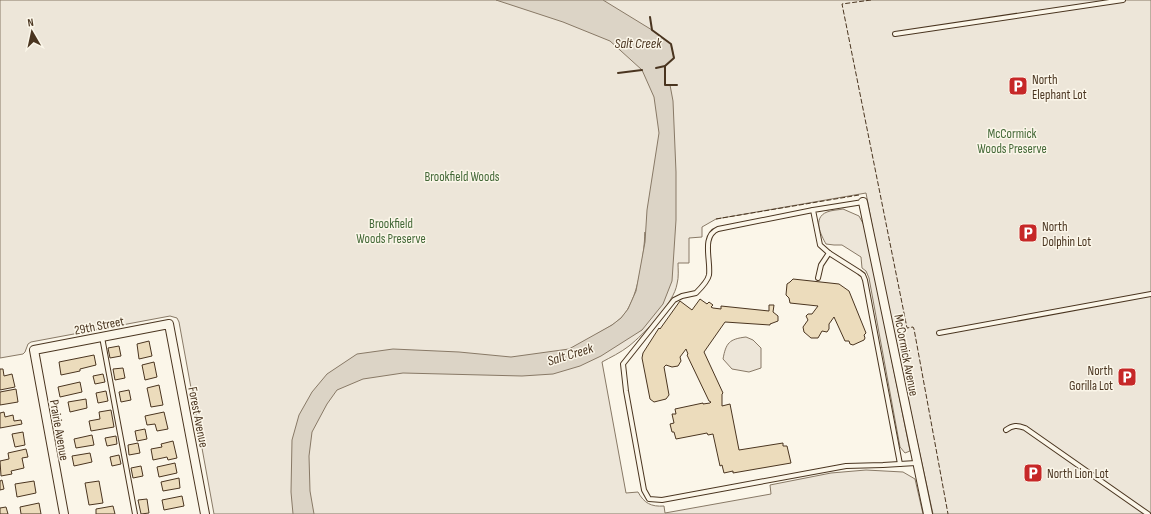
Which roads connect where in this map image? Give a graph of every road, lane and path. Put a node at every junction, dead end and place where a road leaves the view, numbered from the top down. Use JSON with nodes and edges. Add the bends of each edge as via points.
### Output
{"nodes":[{"id":1,"x":1123,"y":0,"type":"edge"},
{"id":2,"x":895,"y":34,"type":"dead end"},
{"id":3,"x":864,"y":202,"type":"joint"},
{"id":4,"x":813,"y":210,"type":"junction"},
{"id":5,"x":829,"y":253,"type":"junction"},
{"id":6,"x":818,"y":278,"type":"dead end"},
{"id":7,"x":1151,"y":294,"type":"edge"},
{"id":8,"x":169,"y":324,"type":"joint"},
{"id":9,"x":939,"y":333,"type":"dead end"},
{"id":10,"x":102,"y":337,"type":"junction"},
{"id":11,"x":34,"y":350,"type":"joint"},
{"id":12,"x":1006,"y":430,"type":"dead end"},
{"id":13,"x":916,"y":463,"type":"junction"},
{"id":14,"x":900,"y":464,"type":"junction"},
{"id":15,"x":64,"y":514,"type":"edge"},
{"id":16,"x":135,"y":514,"type":"edge"},
{"id":17,"x":205,"y":514,"type":"edge"},
{"id":18,"x":928,"y":514,"type":"edge"},
{"id":19,"x":1148,"y":514,"type":"edge"}],
"edges":[{"from":1,"to":2,"type":"lane"},
{"from":3,"to":4,"type":"lane"},
{"from":3,"to":13,"type":"street","name":"McCormick Avenue"},
{"from":4,"to":5,"type":"lane","via":[[818,241]]},
{"from":4,"to":14,"type":"lane","via":[[711,232],[708,238],[709,276],[696,293],[674,300],[622,364],[644,490],[649,498],[662,500],[846,466]]},
{"from":5,"to":6,"type":"lane","via":[[821,265]]},
{"from":5,"to":14,"type":"lane","via":[[863,275],[865,280]]},
{"from":7,"to":9,"type":"lane"},
{"from":8,"to":10,"type":"street","name":"29th Street"},
{"from":8,"to":17,"type":"street","name":"Forest Avenue"},
{"from":10,"to":11,"type":"street","name":"29th Street"},
{"from":10,"to":16,"type":"lane"},
{"from":11,"to":15,"type":"street","name":"Prairie Avenue"},
{"from":12,"to":19,"type":"lane","via":[[1017,425],[1025,428]]},
{"from":13,"to":14,"type":"lane"},
{"from":13,"to":18,"type":"street","name":"McCormick Avenue"}]}
